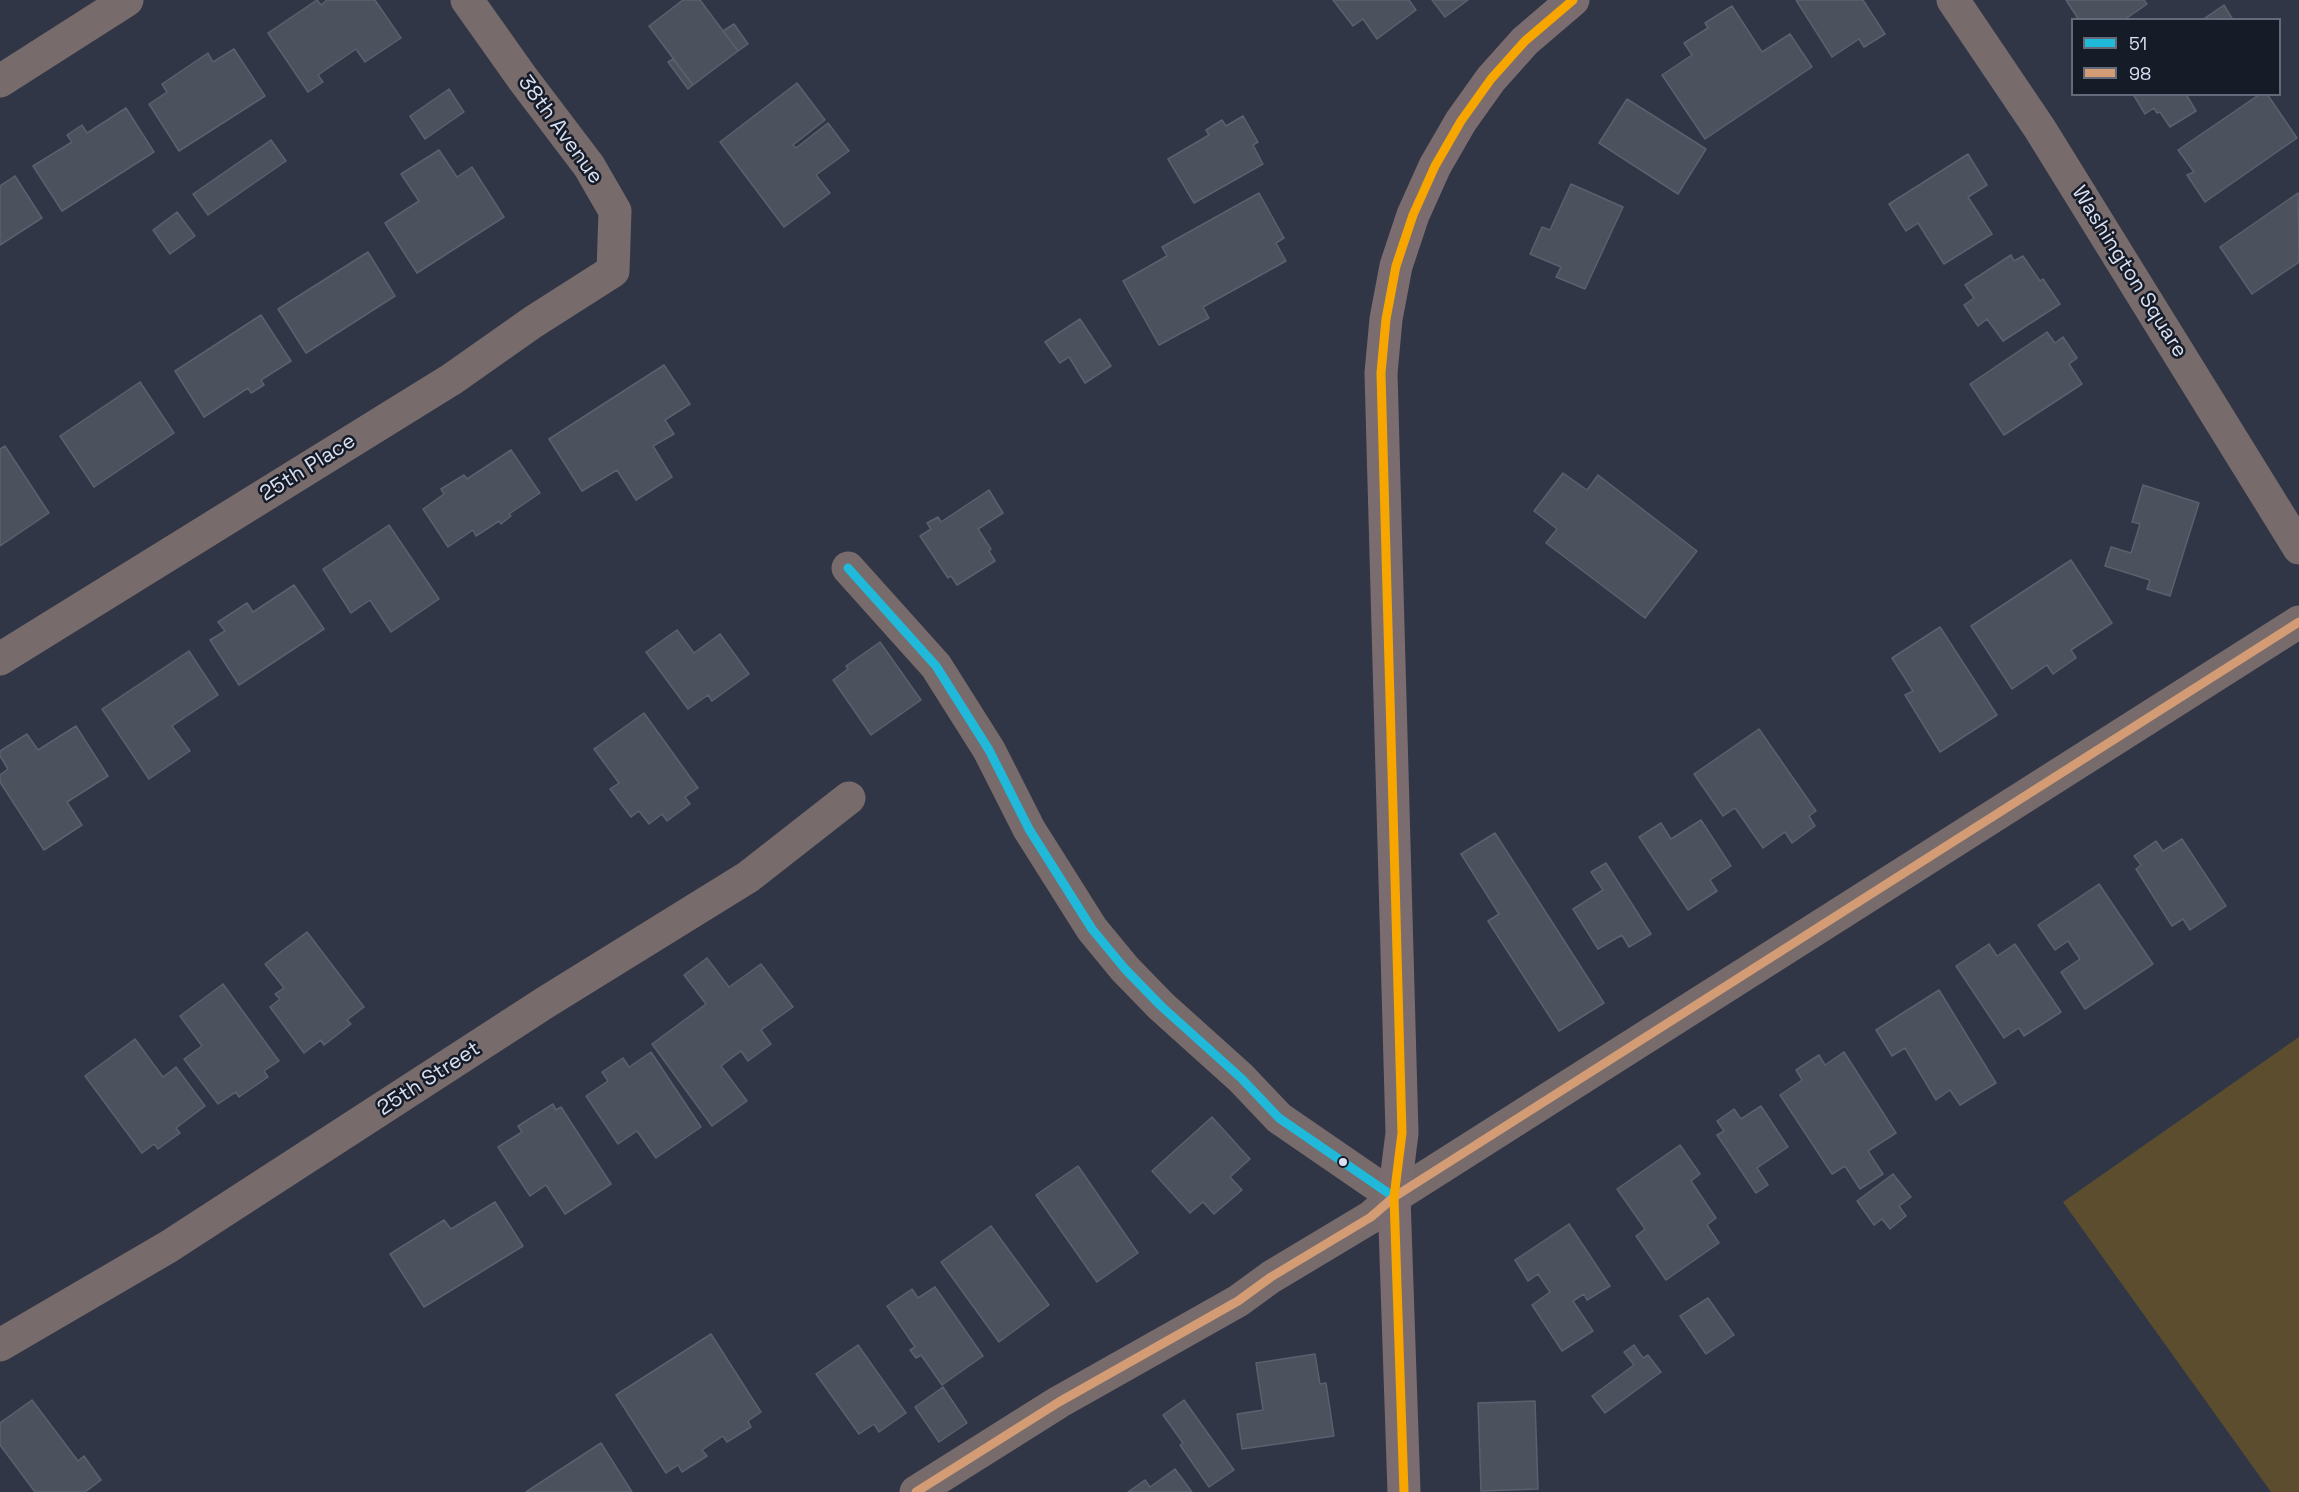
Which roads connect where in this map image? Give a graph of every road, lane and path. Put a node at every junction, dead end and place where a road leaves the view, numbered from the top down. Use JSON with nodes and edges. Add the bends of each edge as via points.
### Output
{"nodes":[{"id":1,"x":128,"y":0,"type":"edge"},
{"id":2,"x":467,"y":0,"type":"edge"},
{"id":3,"x":1573,"y":0,"type":"edge"},
{"id":4,"x":1953,"y":0,"type":"edge"},
{"id":5,"x":0,"y":81,"type":"edge"},
{"id":6,"x":613,"y":271,"type":"joint"},
{"id":7,"x":2299,"y":548,"type":"edge"},
{"id":8,"x":848,"y":568,"type":"dead end"},
{"id":9,"x":2299,"y":622,"type":"edge"},
{"id":10,"x":0,"y":659,"type":"edge"},
{"id":11,"x":849,"y":798,"type":"dead end"},
{"id":12,"x":1394,"y":1197,"type":"junction"},
{"id":13,"x":0,"y":1346,"type":"edge"},
{"id":14,"x":916,"y":1492,"type":"edge"},
{"id":15,"x":1404,"y":1492,"type":"edge"}],
"edges":[{"from":1,"to":5,"type":"street"},
{"from":2,"to":6,"type":"street","name":"38th Avenue","via":[[589,166],[615,211]]},
{"from":3,"to":12,"type":"street","via":[[1525,41],[1461,121],[1413,215],[1396,266],[1386,319],[1381,405],[1402,1133]]},
{"from":4,"to":7,"type":"street","name":"Washington Square","via":[[2040,129]]},
{"from":6,"to":10,"type":"street","name":"25th Place","via":[[452,379]]},
{"from":8,"to":12,"type":"street","via":[[936,666],[989,750],[1029,829],[1092,929],[1125,969],[1279,1118]]},
{"from":9,"to":12,"type":"street"},
{"from":11,"to":13,"type":"street","name":"25th Street","via":[[748,877],[546,1002],[168,1247]]},
{"from":12,"to":14,"type":"street","via":[[1371,1217],[1238,1301],[1059,1402]]},
{"from":12,"to":15,"type":"street"}]}
